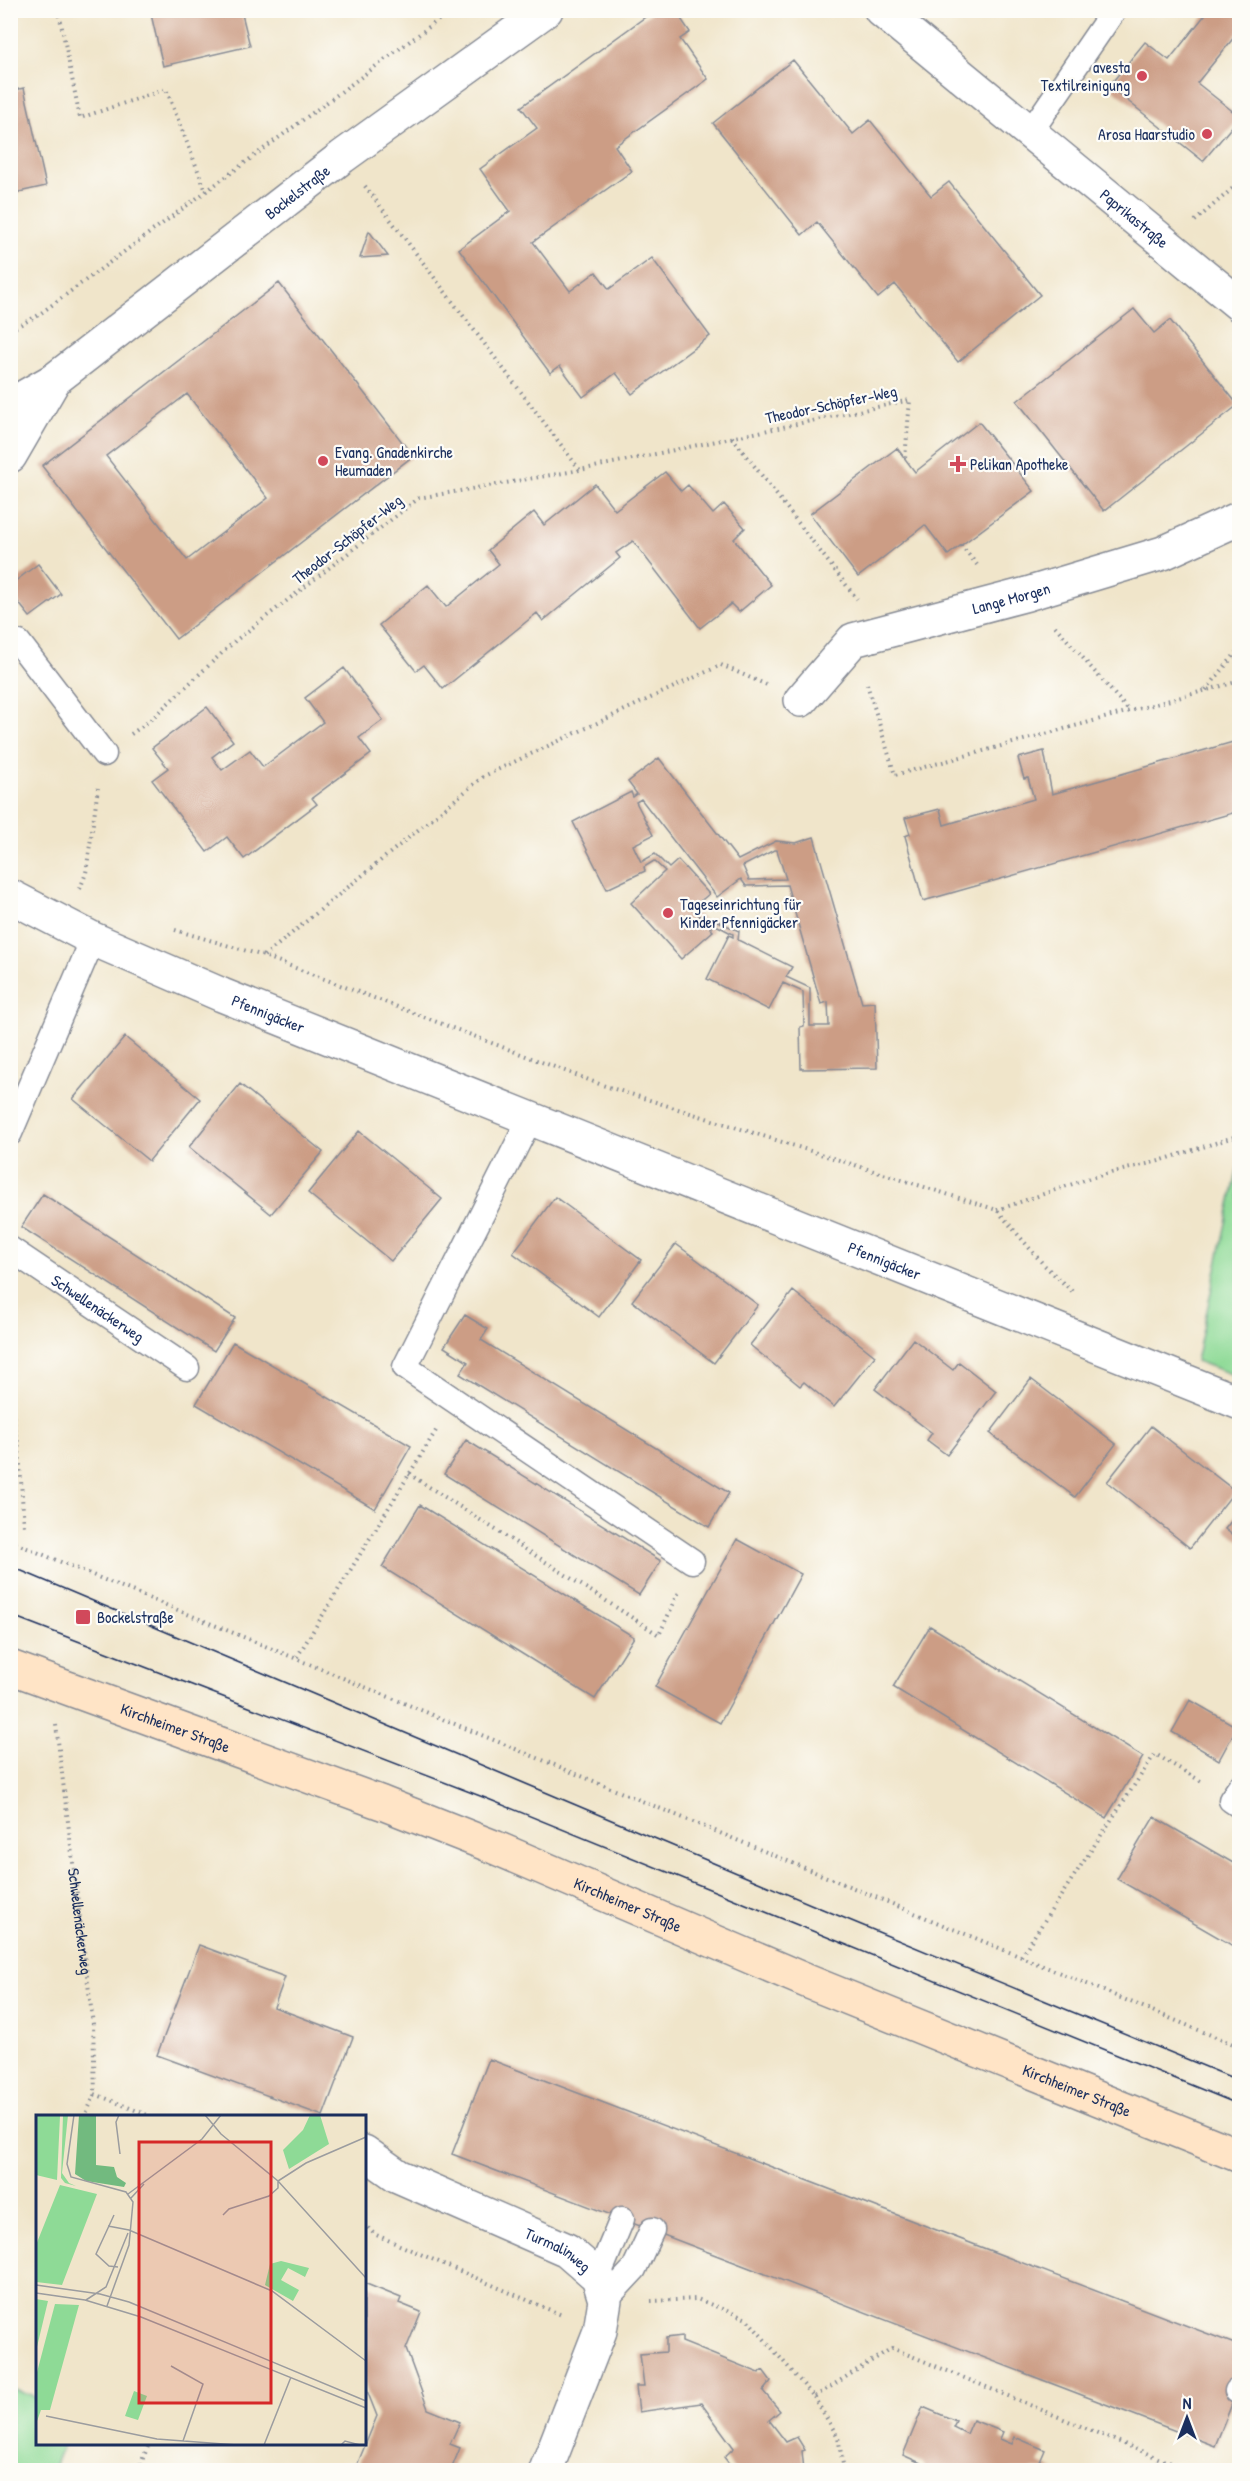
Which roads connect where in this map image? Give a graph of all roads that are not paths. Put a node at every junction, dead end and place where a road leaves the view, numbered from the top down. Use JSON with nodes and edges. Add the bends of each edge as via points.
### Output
{"nodes":[{"id":1,"x":546,"y":10,"type":"edge"},
{"id":2,"x":881,"y":10,"type":"edge"},
{"id":3,"x":1114,"y":10,"type":"edge"},
{"id":4,"x":1029,"y":134,"type":"junction"},
{"id":5,"x":1239,"y":305,"type":"edge"},
{"id":6,"x":54,"y":380,"type":"junction"},
{"id":7,"x":10,"y":405,"type":"edge"},
{"id":8,"x":10,"y":456,"type":"edge"},
{"id":9,"x":1239,"y":518,"type":"edge"},
{"id":10,"x":19,"y":643,"type":"dead end"},
{"id":11,"x":801,"y":700,"type":"road end"},
{"id":12,"x":104,"y":754,"type":"road end"},
{"id":13,"x":10,"y":896,"type":"edge"},
{"id":14,"x":93,"y":939,"type":"junction"},
{"id":15,"x":531,"y":1117,"type":"junction"},
{"id":16,"x":10,"y":1133,"type":"edge"},
{"id":17,"x":10,"y":1249,"type":"edge"},
{"id":18,"x":187,"y":1368,"type":"dead end"},
{"id":19,"x":1239,"y":1403,"type":"edge"},
{"id":20,"x":692,"y":1561,"type":"road end"},
{"id":21,"x":10,"y":1666,"type":"edge"},
{"id":22,"x":366,"y":2153,"type":"edge"},
{"id":23,"x":1239,"y":2156,"type":"edge"},
{"id":24,"x":622,"y":2219,"type":"dead end"},
{"id":25,"x":652,"y":2230,"type":"dead end"},
{"id":26,"x":601,"y":2303,"type":"junction"},
{"id":27,"x":546,"y":2470,"type":"edge"}],
"edges":[{"from":1,"to":6,"type":"street","name":"Bockelstraße","via":[[342,157]]},
{"from":2,"to":4,"type":"street","name":"Paprikastraße"},
{"from":3,"to":4,"type":"lane"},
{"from":4,"to":5,"type":"street","name":"Paprikastraße"},
{"from":6,"to":7,"type":"street","name":"Bockelstraße"},
{"from":6,"to":8,"type":"street","name":"Bockelstraße"},
{"from":9,"to":11,"type":"street","name":"Lange Morgen","via":[[1163,553],[868,637]]},
{"from":10,"to":12,"type":"lane"},
{"from":13,"to":14,"type":"street","name":"Pfennigäcker"},
{"from":14,"to":15,"type":"street","name":"Pfennigäcker","via":[[222,995]]},
{"from":14,"to":16,"type":"lane"},
{"from":15,"to":19,"type":"street","name":"Pfennigäcker"},
{"from":15,"to":20,"type":"lane","via":[[405,1367]]},
{"from":17,"to":18,"type":"lane","name":"Schwellenäckerweg"},
{"from":21,"to":23,"type":"main road","name":"Kirchheimer Straße","via":[[494,1847],[809,1982]]},
{"from":22,"to":26,"type":"street","name":"Turmalinweg","via":[[398,2176],[567,2250]]},
{"from":24,"to":26,"type":"lane"},
{"from":25,"to":26,"type":"lane","via":[[634,2269]]},
{"from":26,"to":27,"type":"street"}]}
